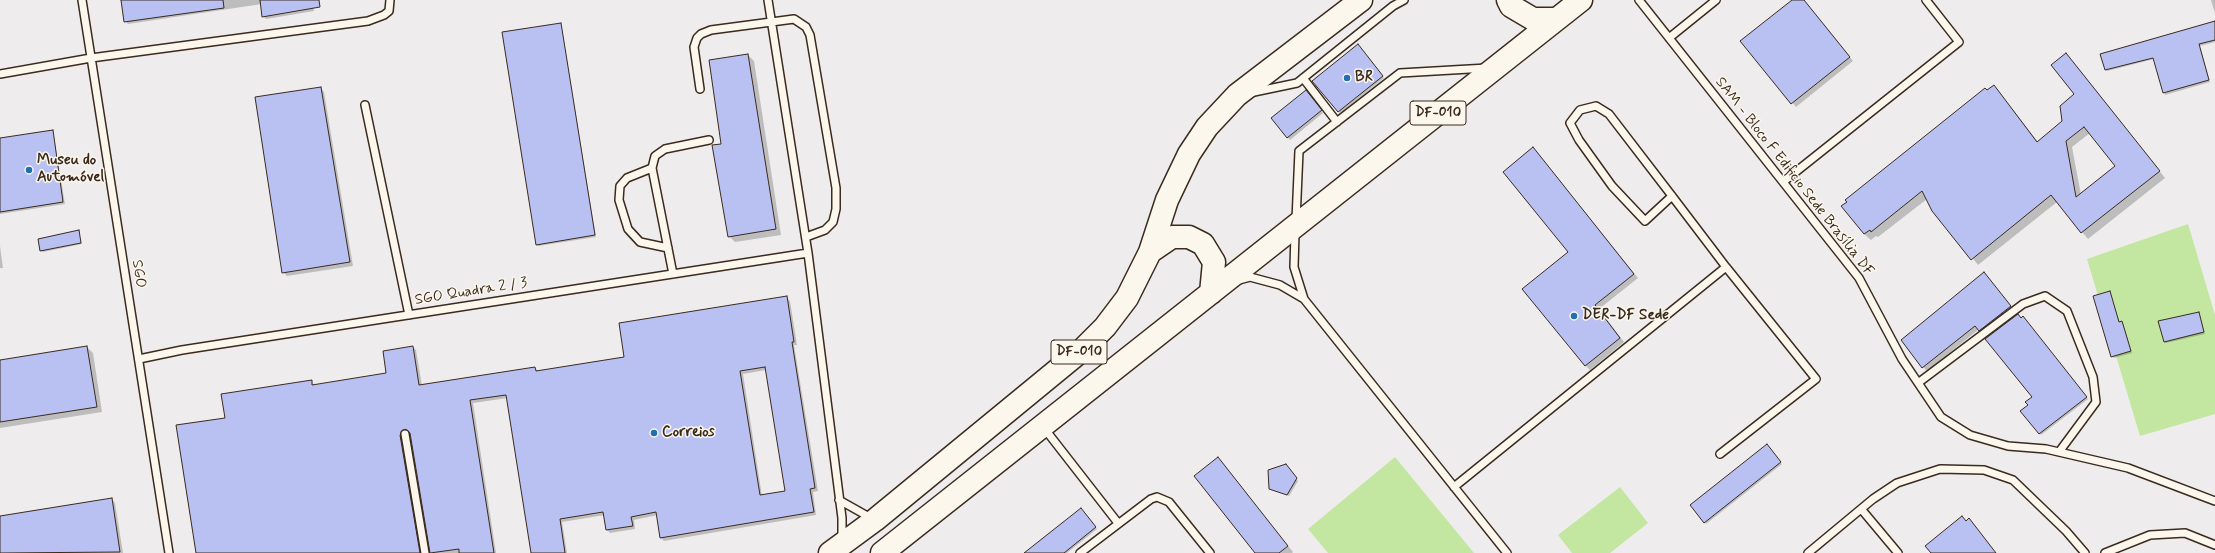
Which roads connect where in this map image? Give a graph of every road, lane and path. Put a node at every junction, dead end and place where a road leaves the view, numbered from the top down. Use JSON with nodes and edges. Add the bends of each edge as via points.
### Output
{"nodes":[{"id":1,"x":82,"y":0,"type":"edge"},
{"id":2,"x":390,"y":0,"type":"edge"},
{"id":3,"x":768,"y":0,"type":"edge"},
{"id":4,"x":1361,"y":0,"type":"edge"},
{"id":5,"x":1404,"y":0,"type":"edge"},
{"id":6,"x":1508,"y":0,"type":"edge"},
{"id":7,"x":1581,"y":0,"type":"edge"},
{"id":8,"x":1639,"y":0,"type":"edge"},
{"id":9,"x":1716,"y":0,"type":"edge"},
{"id":10,"x":1926,"y":0,"type":"edge"},
{"id":11,"x":1557,"y":19,"type":"junction"},
{"id":12,"x":772,"y":21,"type":"junction"},
{"id":13,"x":1669,"y":38,"type":"junction"},
{"id":14,"x":91,"y":58,"type":"junction"},
{"id":15,"x":1496,"y":67,"type":"junction"},
{"id":16,"x":0,"y":74,"type":"edge"},
{"id":17,"x":1303,"y":78,"type":"junction"},
{"id":18,"x":700,"y":89,"type":"dead end"},
{"id":19,"x":1237,"y":95,"type":"junction"},
{"id":20,"x":365,"y":105,"type":"dead end"},
{"id":21,"x":1336,"y":122,"type":"junction"},
{"id":22,"x":709,"y":140,"type":"dead end"},
{"id":23,"x":652,"y":168,"type":"junction"},
{"id":24,"x":1783,"y":182,"type":"junction"},
{"id":25,"x":1672,"y":196,"type":"junction"},
{"id":26,"x":1296,"y":226,"type":"junction"},
{"id":27,"x":806,"y":238,"type":"junction"},
{"id":28,"x":668,"y":248,"type":"junction"},
{"id":29,"x":1150,"y":252,"type":"junction"},
{"id":30,"x":808,"y":253,"type":"junction"},
{"id":31,"x":1726,"y":266,"type":"junction"},
{"id":32,"x":673,"y":274,"type":"junction"},
{"id":33,"x":1217,"y":288,"type":"junction"},
{"id":34,"x":1304,"y":299,"type":"junction"},
{"id":35,"x":409,"y":315,"type":"junction"},
{"id":36,"x":139,"y":359,"type":"junction"},
{"id":37,"x":1918,"y":383,"type":"junction"},
{"id":38,"x":1042,"y":426,"type":"junction"},
{"id":39,"x":405,"y":434,"type":"dead end"},
{"id":40,"x":2059,"y":452,"type":"junction"},
{"id":41,"x":1720,"y":454,"type":"dead end"},
{"id":42,"x":1454,"y":487,"type":"junction"},
{"id":43,"x":839,"y":500,"type":"junction"},
{"id":44,"x":2215,"y":501,"type":"edge"},
{"id":45,"x":1862,"y":510,"type":"junction"},
{"id":46,"x":875,"y":520,"type":"junction"},
{"id":47,"x":1118,"y":523,"type":"junction"},
{"id":48,"x":2215,"y":545,"type":"edge"},
{"id":49,"x":836,"y":549,"type":"edge"},
{"id":50,"x":169,"y":553,"type":"edge"},
{"id":51,"x":426,"y":553,"type":"edge"},
{"id":52,"x":882,"y":553,"type":"edge"},
{"id":53,"x":1080,"y":553,"type":"edge"},
{"id":54,"x":1210,"y":553,"type":"edge"},
{"id":55,"x":1508,"y":553,"type":"edge"},
{"id":56,"x":1808,"y":553,"type":"edge"},
{"id":57,"x":1898,"y":553,"type":"edge"},
{"id":58,"x":2085,"y":553,"type":"edge"},
{"id":59,"x":2105,"y":553,"type":"edge"}],
"edges":[{"from":1,"to":14,"type":"lane","name":"SGO"},
{"from":2,"to":14,"type":"lane","via":[[388,11],[384,15],[368,21]]},
{"from":3,"to":12,"type":"lane"},
{"from":4,"to":19,"type":"main road","number":"DF-010"},
{"from":5,"to":17,"type":"lane"},
{"from":6,"to":11,"type":"main road","via":[[1511,6],[1533,19]]},
{"from":7,"to":11,"type":"main road","number":"DF-010"},
{"from":8,"to":13,"type":"lane","name":"SAM - Bloco F Edificio Sede Brasília DF"},
{"from":9,"to":13,"type":"lane"},
{"from":10,"to":24,"type":"lane","via":[[1960,42]]},
{"from":11,"to":15,"type":"main road","number":"DF-010"},
{"from":12,"to":18,"type":"lane","via":[[711,30],[701,34],[694,47]]},
{"from":12,"to":27,"type":"lane"},
{"from":12,"to":27,"type":"lane","via":[[794,20],[806,27],[810,35],[836,188],[833,222],[825,230]]},
{"from":13,"to":24,"type":"lane","name":"SAM - Bloco F Edificio Sede Brasília DF"},
{"from":14,"to":16,"type":"lane"},
{"from":14,"to":36,"type":"lane","name":"SGO"},
{"from":15,"to":21,"type":"lane","via":[[1400,73]]},
{"from":15,"to":26,"type":"main road","number":"DF-010"},
{"from":17,"to":19,"type":"lane","via":[[1297,83]]},
{"from":17,"to":21,"type":"lane"},
{"from":19,"to":29,"type":"main road","number":"DF-010","via":[[1207,127],[1189,154],[1167,200]]},
{"from":20,"to":35,"type":"lane"},
{"from":21,"to":26,"type":"lane","via":[[1299,151]]},
{"from":22,"to":23,"type":"lane","via":[[665,149],[654,156]]},
{"from":23,"to":28,"type":"lane"},
{"from":23,"to":28,"type":"lane","via":[[627,178],[620,186],[619,200],[628,228],[640,242]]},
{"from":24,"to":37,"type":"lane","name":"SAM - Bloco F Edificio Sede Brasília DF","via":[[1859,278],[1902,359]]},
{"from":25,"to":25,"type":"lane","via":[[1609,114],[1596,106],[1580,110],[1570,124],[1579,140],[1612,186],[1646,221]]},
{"from":25,"to":31,"type":"lane"},
{"from":26,"to":33,"type":"main road","number":"DF-010"},
{"from":26,"to":34,"type":"lane","via":[[1294,267]]},
{"from":27,"to":30,"type":"lane"},
{"from":28,"to":32,"type":"lane"},
{"from":29,"to":33,"type":"main road","via":[[1172,237],[1189,237],[1203,244],[1214,262]]},
{"from":29,"to":46,"type":"main road","number":"DF-010","via":[[1127,298],[1105,327],[1082,350]]},
{"from":30,"to":32,"type":"lane","name":"SGO Quadra 2 / 3"},
{"from":30,"to":43,"type":"lane"},
{"from":31,"to":41,"type":"lane","via":[[1816,379]]},
{"from":31,"to":42,"type":"lane"},
{"from":32,"to":35,"type":"lane","name":"SGO Quadra 2 / 3"},
{"from":33,"to":34,"type":"lane","via":[[1250,277],[1280,285]]},
{"from":33,"to":38,"type":"main road","number":"DF-010"},
{"from":34,"to":42,"type":"lane"},
{"from":35,"to":36,"type":"lane","name":"SGO Quadra 2 / 3"},
{"from":36,"to":50,"type":"lane","name":"SGO"},
{"from":37,"to":40,"type":"lane","name":"SAM - Bloco F Edificio Sede Brasília DF","via":[[1941,417],[1970,435],[2008,446]]},
{"from":37,"to":40,"type":"lane","via":[[2023,304],[2045,296],[2067,311],[2093,377],[2096,402]]},
{"from":38,"to":47,"type":"lane"},
{"from":38,"to":52,"type":"main road","number":"DF-010"},
{"from":39,"to":51,"type":"lane"},
{"from":40,"to":44,"type":"lane","name":"SAM - Bloco F Edificio Sede Brasília DF","via":[[2128,468]]},
{"from":42,"to":55,"type":"lane"},
{"from":43,"to":46,"type":"lane"},
{"from":43,"to":49,"type":"lane"},
{"from":45,"to":56,"type":"lane"},
{"from":45,"to":57,"type":"lane"},
{"from":45,"to":58,"type":"lane","via":[[1897,483],[1940,468],[1984,470],[2013,480]]},
{"from":46,"to":49,"type":"main road","number":"DF-010"},
{"from":47,"to":53,"type":"lane"},
{"from":47,"to":54,"type":"lane","via":[[1151,499],[1164,498]]},
{"from":48,"to":59,"type":"lane","via":[[2185,533],[2150,536]]}]}
